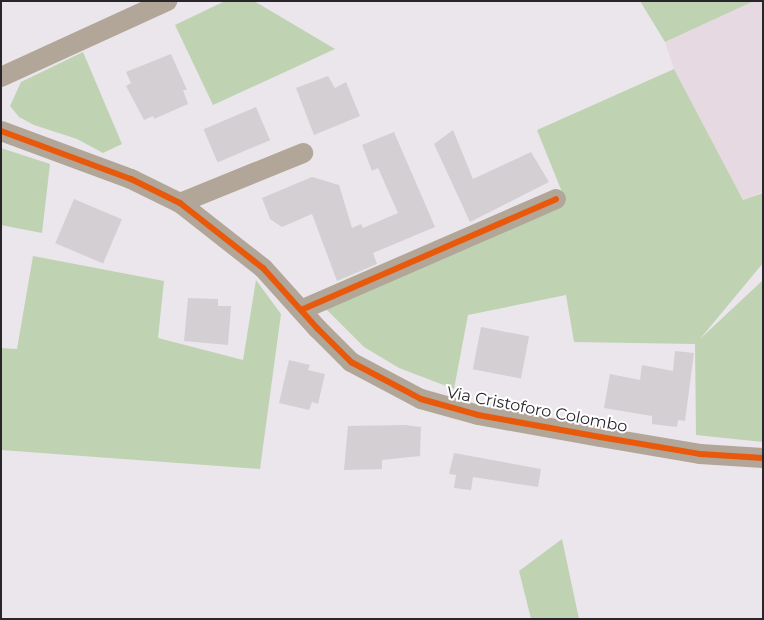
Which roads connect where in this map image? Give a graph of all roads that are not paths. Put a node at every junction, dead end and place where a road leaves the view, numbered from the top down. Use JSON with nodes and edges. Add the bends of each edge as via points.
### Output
{"nodes":[{"id":1,"x":167,"y":1,"type":"edge"},
{"id":2,"x":1,"y":77,"type":"edge"},
{"id":3,"x":1,"y":131,"type":"edge"},
{"id":4,"x":303,"y":153,"type":"dead end"},
{"id":5,"x":556,"y":199,"type":"dead end"},
{"id":6,"x":180,"y":203,"type":"junction"},
{"id":7,"x":301,"y":310,"type":"junction"},
{"id":8,"x":763,"y":458,"type":"edge"}],
"edges":[{"from":1,"to":2,"type":"street"},
{"from":3,"to":6,"type":"street","name":"Via Cristoforo Colombo","via":[[132,179]]},
{"from":4,"to":6,"type":"street"},
{"from":5,"to":7,"type":"street"},
{"from":6,"to":7,"type":"street","name":"Via Cristoforo Colombo","via":[[264,268]]},
{"from":7,"to":8,"type":"street","name":"Via Cristoforo Colombo","via":[[351,362],[421,400],[478,415],[609,439],[700,454]]}]}
